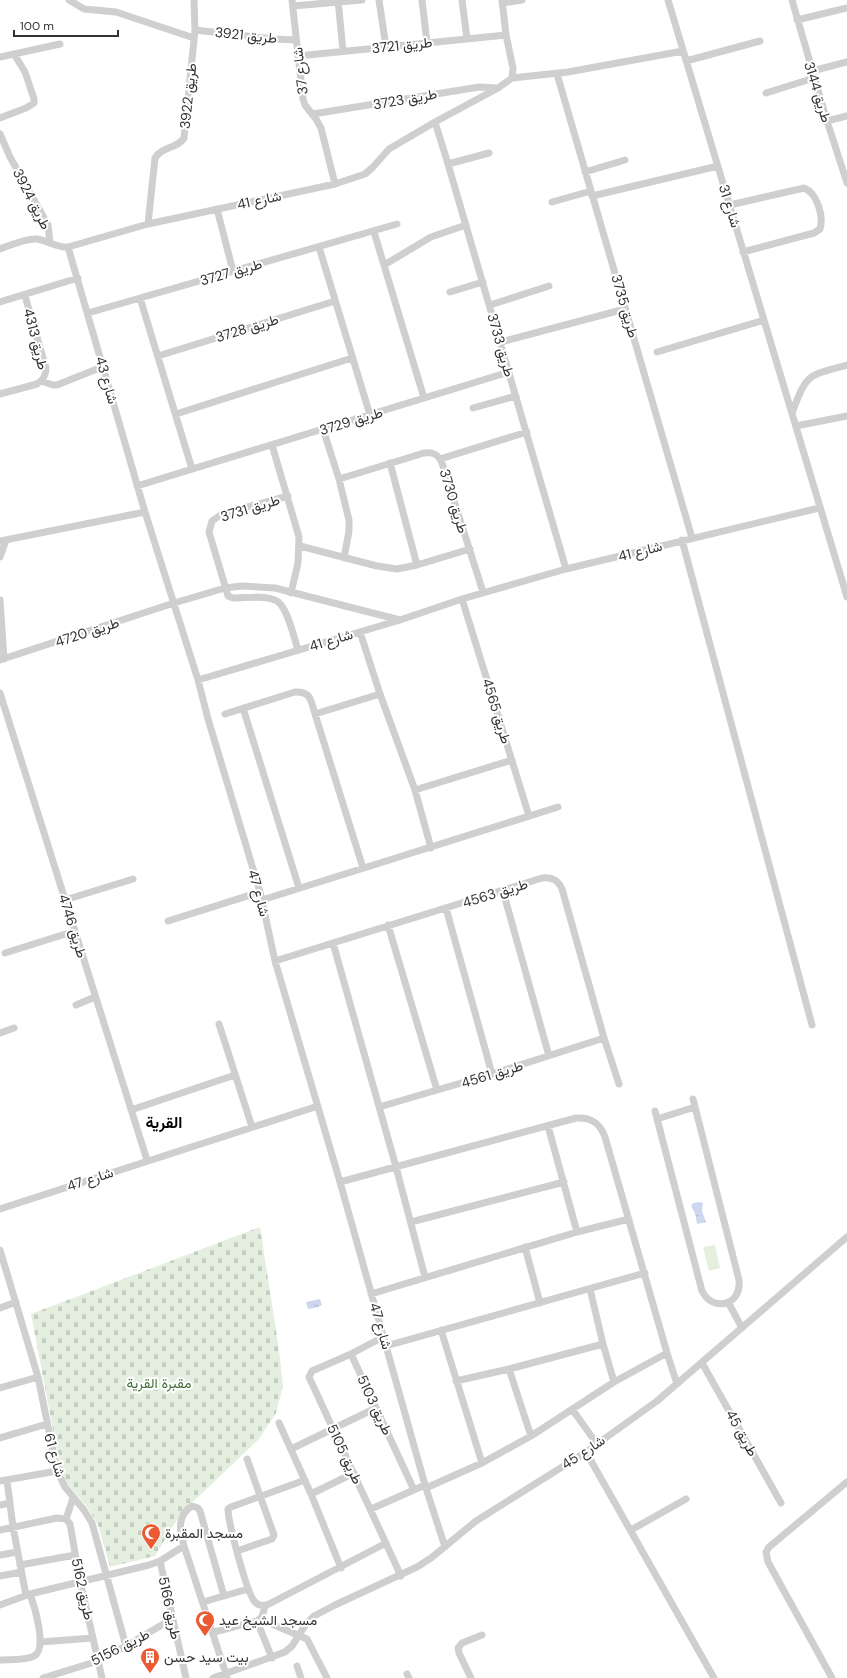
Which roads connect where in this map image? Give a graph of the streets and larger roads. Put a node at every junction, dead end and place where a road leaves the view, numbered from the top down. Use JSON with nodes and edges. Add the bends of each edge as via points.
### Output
{"nodes":[{"id":1,"x":69,"y":0,"type":"edge"},
{"id":2,"x":194,"y":0,"type":"edge"},
{"id":3,"x":362,"y":0,"type":"edge"},
{"id":4,"x":379,"y":0,"type":"edge"},
{"id":5,"x":422,"y":0,"type":"edge"},
{"id":6,"x":462,"y":0,"type":"edge"},
{"id":7,"x":522,"y":0,"type":"edge"},
{"id":8,"x":668,"y":0,"type":"edge"},
{"id":9,"x":792,"y":0,"type":"edge"},
{"id":10,"x":338,"y":1,"type":"edge"},
{"id":11,"x":502,"y":2,"type":"edge"},
{"id":12,"x":293,"y":3,"type":"edge"},
{"id":13,"x":847,"y":8,"type":"edge"},
{"id":14,"x":797,"y":20,"type":"junction"},
{"id":15,"x":195,"y":30,"type":"junction"},
{"id":16,"x":506,"y":35,"type":"junction"},
{"id":17,"x":194,"y":38,"type":"junction"},
{"id":18,"x":467,"y":39,"type":"junction"},
{"id":19,"x":296,"y":40,"type":"junction"},
{"id":20,"x":760,"y":41,"type":"dead end"},
{"id":21,"x":427,"y":43,"type":"junction"},
{"id":22,"x":60,"y":44,"type":"dead end"},
{"id":23,"x":386,"y":47,"type":"junction"},
{"id":24,"x":683,"y":50,"type":"junction"},
{"id":25,"x":342,"y":51,"type":"junction"},
{"id":26,"x":14,"y":54,"type":"junction"},
{"id":27,"x":298,"y":56,"type":"junction"},
{"id":28,"x":0,"y":57,"type":"edge"},
{"id":29,"x":686,"y":60,"type":"junction"},
{"id":30,"x":847,"y":62,"type":"edge"},
{"id":31,"x":557,"y":74,"type":"junction"},
{"id":32,"x":813,"y":74,"type":"junction"},
{"id":33,"x":512,"y":78,"type":"junction"},
{"id":34,"x":498,"y":88,"type":"junction"},
{"id":35,"x":766,"y":93,"type":"dead end"},
{"id":36,"x":313,"y":114,"type":"junction"},
{"id":37,"x":847,"y":116,"type":"edge"},
{"id":38,"x":0,"y":118,"type":"edge"},
{"id":39,"x":827,"y":121,"type":"junction"},
{"id":40,"x":435,"y":122,"type":"junction"},
{"id":41,"x":0,"y":134,"type":"edge"},
{"id":42,"x":489,"y":153,"type":"dead end"},
{"id":43,"x":625,"y":160,"type":"dead end"},
{"id":44,"x":448,"y":164,"type":"junction"},
{"id":45,"x":718,"y":166,"type":"junction"},
{"id":46,"x":585,"y":172,"type":"junction"},
{"id":47,"x":335,"y":184,"type":"junction"},
{"id":48,"x":847,"y":184,"type":"edge"},
{"id":49,"x":592,"y":193,"type":"junction"},
{"id":50,"x":552,"y":202,"type":"dead end"},
{"id":51,"x":730,"y":205,"type":"junction"},
{"id":52,"x":217,"y":210,"type":"junction"},
{"id":53,"x":148,"y":224,"type":"junction"},
{"id":54,"x":397,"y":224,"type":"dead end"},
{"id":55,"x":466,"y":225,"type":"junction"},
{"id":56,"x":374,"y":232,"type":"junction"},
{"id":57,"x":50,"y":243,"type":"junction"},
{"id":58,"x":319,"y":247,"type":"junction"},
{"id":59,"x":68,"y":248,"type":"junction"},
{"id":60,"x":0,"y":249,"type":"edge"},
{"id":61,"x":743,"y":252,"type":"junction"},
{"id":62,"x":384,"y":266,"type":"junction"},
{"id":63,"x":233,"y":271,"type":"junction"},
{"id":64,"x":78,"y":278,"type":"junction"},
{"id":65,"x":483,"y":282,"type":"junction"},
{"id":66,"x":549,"y":286,"type":"dead end"},
{"id":67,"x":450,"y":292,"type":"dead end"},
{"id":68,"x":25,"y":296,"type":"junction"},
{"id":69,"x":140,"y":298,"type":"junction"},
{"id":70,"x":335,"y":301,"type":"junction"},
{"id":71,"x":0,"y":302,"type":"edge"},
{"id":72,"x":490,"y":305,"type":"junction"},
{"id":73,"x":625,"y":308,"type":"junction"},
{"id":74,"x":88,"y":313,"type":"junction"},
{"id":75,"x":764,"y":320,"type":"junction"},
{"id":76,"x":501,"y":342,"type":"junction"},
{"id":77,"x":657,"y":352,"type":"dead end"},
{"id":78,"x":158,"y":356,"type":"junction"},
{"id":79,"x":352,"y":358,"type":"junction"},
{"id":80,"x":847,"y":365,"type":"edge"},
{"id":81,"x":102,"y":367,"type":"junction"},
{"id":82,"x":509,"y":372,"type":"junction"},
{"id":83,"x":41,"y":381,"type":"junction"},
{"id":84,"x":0,"y":394,"type":"edge"},
{"id":85,"x":516,"y":396,"type":"junction"},
{"id":86,"x":424,"y":398,"type":"junction"},
{"id":87,"x":473,"y":408,"type":"dead end"},
{"id":88,"x":792,"y":413,"type":"junction"},
{"id":89,"x":176,"y":414,"type":"junction"},
{"id":90,"x":370,"y":415,"type":"junction"},
{"id":91,"x":847,"y":416,"type":"edge"},
{"id":92,"x":796,"y":426,"type":"junction"},
{"id":93,"x":323,"y":429,"type":"junction"},
{"id":94,"x":527,"y":432,"type":"junction"},
{"id":95,"x":272,"y":445,"type":"junction"},
{"id":96,"x":440,"y":458,"type":"junction"},
{"id":97,"x":390,"y":463,"type":"junction"},
{"id":98,"x":192,"y":469,"type":"junction"},
{"id":99,"x":339,"y":479,"type":"junction"},
{"id":100,"x":137,"y":486,"type":"junction"},
{"id":101,"x":288,"y":496,"type":"junction"},
{"id":102,"x":819,"y":508,"type":"junction"},
{"id":103,"x":145,"y":512,"type":"junction"},
{"id":104,"x":692,"y":538,"type":"junction"},
{"id":105,"x":682,"y":540,"type":"junction"},
{"id":106,"x":3,"y":541,"type":"edge"},
{"id":107,"x":300,"y":546,"type":"junction"},
{"id":108,"x":470,"y":549,"type":"junction"},
{"id":109,"x":0,"y":557,"type":"edge"},
{"id":110,"x":344,"y":558,"type":"junction"},
{"id":111,"x":417,"y":565,"type":"junction"},
{"id":112,"x":566,"y":569,"type":"junction"},
{"id":113,"x":844,"y":575,"type":"edge"},
{"id":114,"x":225,"y":588,"type":"junction"},
{"id":115,"x":291,"y":592,"type":"junction"},
{"id":116,"x":483,"y":592,"type":"junction"},
{"id":117,"x":847,"y":597,"type":"edge"},
{"id":118,"x":0,"y":600,"type":"edge"},
{"id":119,"x":464,"y":602,"type":"junction"},
{"id":120,"x":174,"y":603,"type":"junction"},
{"id":121,"x":400,"y":620,"type":"junction"},
{"id":122,"x":360,"y":632,"type":"junction"},
{"id":123,"x":298,"y":650,"type":"junction"},
{"id":124,"x":2,"y":660,"type":"edge"},
{"id":125,"x":198,"y":680,"type":"junction"},
{"id":126,"x":0,"y":693,"type":"edge"},
{"id":127,"x":380,"y":694,"type":"junction"},
{"id":128,"x":243,"y":708,"type":"junction"},
{"id":129,"x":225,"y":714,"type":"dead end"},
{"id":130,"x":315,"y":714,"type":"junction"},
{"id":131,"x":512,"y":760,"type":"junction"},
{"id":132,"x":415,"y":790,"type":"junction"},
{"id":133,"x":558,"y":807,"type":"dead end"},
{"id":134,"x":529,"y":816,"type":"junction"},
{"id":135,"x":431,"y":848,"type":"junction"},
{"id":136,"x":363,"y":868,"type":"junction"},
{"id":137,"x":133,"y":879,"type":"dead end"},
{"id":138,"x":299,"y":888,"type":"junction"},
{"id":139,"x":503,"y":891,"type":"junction"},
{"id":140,"x":260,"y":892,"type":"junction"},
{"id":141,"x":65,"y":900,"type":"junction"},
{"id":142,"x":262,"y":900,"type":"junction"},
{"id":143,"x":446,"y":908,"type":"junction"},
{"id":144,"x":168,"y":921,"type":"dead end"},
{"id":145,"x":388,"y":925,"type":"junction"},
{"id":146,"x":75,"y":931,"type":"junction"},
{"id":147,"x":333,"y":943,"type":"junction"},
{"id":148,"x":5,"y":953,"type":"dead end"},
{"id":149,"x":275,"y":961,"type":"junction"},
{"id":150,"x":95,"y":997,"type":"junction"},
{"id":151,"x":76,"y":1005,"type":"dead end"},
{"id":152,"x":219,"y":1024,"type":"dead end"},
{"id":153,"x":812,"y":1025,"type":"dead end"},
{"id":154,"x":14,"y":1028,"type":"dead end"},
{"id":155,"x":0,"y":1033,"type":"edge"},
{"id":156,"x":604,"y":1038,"type":"junction"},
{"id":157,"x":549,"y":1056,"type":"junction"},
{"id":158,"x":492,"y":1074,"type":"junction"},
{"id":159,"x":235,"y":1076,"type":"junction"},
{"id":160,"x":619,"y":1084,"type":"dead end"},
{"id":161,"x":437,"y":1090,"type":"junction"},
{"id":162,"x":693,"y":1098,"type":"dead end"},
{"id":163,"x":318,"y":1106,"type":"junction"},
{"id":164,"x":379,"y":1107,"type":"junction"},
{"id":165,"x":695,"y":1107,"type":"junction"},
{"id":166,"x":131,"y":1110,"type":"junction"},
{"id":167,"x":655,"y":1111,"type":"dead end"},
{"id":168,"x":657,"y":1119,"type":"junction"},
{"id":169,"x":548,"y":1126,"type":"junction"},
{"id":170,"x":252,"y":1127,"type":"junction"},
{"id":171,"x":147,"y":1160,"type":"junction"},
{"id":172,"x":396,"y":1167,"type":"junction"},
{"id":173,"x":340,"y":1182,"type":"junction"},
{"id":174,"x":564,"y":1182,"type":"junction"},
{"id":175,"x":0,"y":1209,"type":"edge"},
{"id":176,"x":629,"y":1219,"type":"junction"},
{"id":177,"x":411,"y":1222,"type":"junction"},
{"id":178,"x":577,"y":1232,"type":"junction"},
{"id":179,"x":847,"y":1237,"type":"edge"},
{"id":180,"x":525,"y":1248,"type":"junction"},
{"id":181,"x":0,"y":1250,"type":"edge"},
{"id":182,"x":645,"y":1273,"type":"junction"},
{"id":183,"x":425,"y":1277,"type":"junction"},
{"id":184,"x":590,"y":1289,"type":"junction"},
{"id":185,"x":371,"y":1294,"type":"junction"},
{"id":186,"x":16,"y":1302,"type":"junction"},
{"id":187,"x":728,"y":1302,"type":"junction"},
{"id":188,"x":540,"y":1303,"type":"junction"},
{"id":189,"x":0,"y":1308,"type":"edge"},
{"id":190,"x":742,"y":1328,"type":"junction"},
{"id":191,"x":440,"y":1330,"type":"junction"},
{"id":192,"x":383,"y":1337,"type":"junction"},
{"id":193,"x":603,"y":1344,"type":"junction"},
{"id":194,"x":386,"y":1346,"type":"junction"},
{"id":195,"x":666,"y":1353,"type":"junction"},
{"id":196,"x":351,"y":1354,"type":"junction"},
{"id":197,"x":702,"y":1363,"type":"junction"},
{"id":198,"x":509,"y":1369,"type":"junction"},
{"id":199,"x":38,"y":1377,"type":"junction"},
{"id":200,"x":456,"y":1380,"type":"junction"},
{"id":201,"x":614,"y":1382,"type":"junction"},
{"id":202,"x":677,"y":1384,"type":"junction"},
{"id":203,"x":0,"y":1388,"type":"edge"},
{"id":204,"x":376,"y":1408,"type":"junction"},
{"id":205,"x":572,"y":1409,"type":"junction"},
{"id":206,"x":279,"y":1423,"type":"dead end"},
{"id":207,"x":47,"y":1424,"type":"junction"},
{"id":208,"x":334,"y":1428,"type":"junction"},
{"id":209,"x":530,"y":1436,"type":"junction"},
{"id":210,"x":0,"y":1438,"type":"edge"},
{"id":211,"x":597,"y":1444,"type":"junction"},
{"id":212,"x":291,"y":1449,"type":"junction"},
{"id":213,"x":586,"y":1452,"type":"junction"},
{"id":214,"x":247,"y":1459,"type":"dead end"},
{"id":215,"x":482,"y":1463,"type":"junction"},
{"id":216,"x":56,"y":1471,"type":"junction"},
{"id":217,"x":354,"y":1473,"type":"junction"},
{"id":218,"x":305,"y":1480,"type":"junction"},
{"id":219,"x":4,"y":1481,"type":"edge"},
{"id":220,"x":847,"y":1482,"type":"edge"},
{"id":221,"x":426,"y":1487,"type":"junction"},
{"id":222,"x":414,"y":1490,"type":"junction"},
{"id":223,"x":311,"y":1494,"type":"junction"},
{"id":224,"x":260,"y":1496,"type":"junction"},
{"id":225,"x":73,"y":1498,"type":"junction"},
{"id":226,"x":686,"y":1499,"type":"dead end"},
{"id":227,"x":10,"y":1503,"type":"junction"},
{"id":228,"x":781,"y":1503,"type":"dead end"},
{"id":229,"x":0,"y":1505,"type":"edge"},
{"id":230,"x":371,"y":1510,"type":"junction"},
{"id":231,"x":66,"y":1519,"type":"junction"},
{"id":232,"x":13,"y":1527,"type":"junction"},
{"id":233,"x":0,"y":1530,"type":"edge"},
{"id":234,"x":631,"y":1530,"type":"junction"},
{"id":235,"x":386,"y":1544,"type":"junction"},
{"id":236,"x":184,"y":1546,"type":"junction"},
{"id":237,"x":445,"y":1547,"type":"junction"},
{"id":238,"x":237,"y":1551,"type":"junction"},
{"id":239,"x":18,"y":1552,"type":"junction"},
{"id":240,"x":0,"y":1555,"type":"edge"},
{"id":241,"x":75,"y":1555,"type":"junction"},
{"id":242,"x":160,"y":1561,"type":"junction"},
{"id":243,"x":341,"y":1568,"type":"junction"},
{"id":244,"x":20,"y":1569,"type":"junction"},
{"id":245,"x":107,"y":1575,"type":"junction"},
{"id":246,"x":0,"y":1576,"type":"edge"},
{"id":247,"x":401,"y":1576,"type":"junction"},
{"id":248,"x":80,"y":1581,"type":"junction"},
{"id":249,"x":248,"y":1589,"type":"junction"},
{"id":250,"x":28,"y":1594,"type":"junction"},
{"id":251,"x":224,"y":1596,"type":"junction"},
{"id":252,"x":203,"y":1602,"type":"junction"},
{"id":253,"x":0,"y":1605,"type":"edge"},
{"id":254,"x":265,"y":1606,"type":"junction"},
{"id":255,"x":172,"y":1619,"type":"junction"},
{"id":256,"x":258,"y":1620,"type":"junction"},
{"id":257,"x":214,"y":1632,"type":"junction"},
{"id":258,"x":482,"y":1634,"type":"dead end"},
{"id":259,"x":300,"y":1635,"type":"junction"},
{"id":260,"x":93,"y":1638,"type":"junction"},
{"id":261,"x":40,"y":1642,"type":"junction"},
{"id":262,"x":126,"y":1646,"type":"junction"},
{"id":263,"x":272,"y":1658,"type":"junction"},
{"id":264,"x":0,"y":1660,"type":"edge"},
{"id":265,"x":98,"y":1661,"type":"junction"},
{"id":266,"x":297,"y":1666,"type":"dead end"},
{"id":267,"x":65,"y":1675,"type":"edge"},
{"id":268,"x":227,"y":1676,"type":"edge"},
{"id":269,"x":43,"y":1678,"type":"edge"},
{"id":270,"x":102,"y":1678,"type":"edge"},
{"id":271,"x":186,"y":1678,"type":"edge"},
{"id":272,"x":213,"y":1678,"type":"edge"},
{"id":273,"x":301,"y":1678,"type":"edge"},
{"id":274,"x":327,"y":1678,"type":"edge"},
{"id":275,"x":471,"y":1678,"type":"edge"},
{"id":276,"x":714,"y":1678,"type":"edge"},
{"id":277,"x":832,"y":1678,"type":"edge"}],
"edges":[{"from":1,"to":17,"type":"street","name":"طريق 3921","via":[[88,10],[116,12]]},
{"from":2,"to":15,"type":"street","name":"طريق 3922"},
{"from":3,"to":10,"type":"street"},
{"from":4,"to":23,"type":"street"},
{"from":5,"to":21,"type":"street"},
{"from":6,"to":18,"type":"street"},
{"from":7,"to":11,"type":"street"},
{"from":8,"to":24,"type":"street","name":"شارع 31"},
{"from":9,"to":14,"type":"street","name":"طريق 3144"},
{"from":10,"to":12,"type":"street"},
{"from":10,"to":25,"type":"street"},
{"from":11,"to":16,"type":"street"},
{"from":12,"to":19,"type":"street","name":"شارع 37"},
{"from":13,"to":14,"type":"street"},
{"from":14,"to":32,"type":"street","name":"طريق 3144"},
{"from":15,"to":17,"type":"street","name":"طريق 3922"},
{"from":15,"to":19,"type":"street","name":"طريق 3921"},
{"from":16,"to":18,"type":"street","name":"طريق 3721"},
{"from":16,"to":33,"type":"street","via":[[513,68]]},
{"from":17,"to":53,"type":"street","name":"طريق 3922","via":[[184,138],[179,144],[161,150],[156,158]]},
{"from":18,"to":21,"type":"street","name":"طريق 3721"},
{"from":19,"to":27,"type":"street","name":"شارع 37"},
{"from":20,"to":29,"type":"street"},
{"from":21,"to":23,"type":"street","name":"طريق 3721"},
{"from":22,"to":26,"type":"street"},
{"from":23,"to":25,"type":"street","name":"طريق 3721"},
{"from":24,"to":29,"type":"street","name":"شارع 31"},
{"from":24,"to":31,"type":"street"},
{"from":25,"to":27,"type":"street","name":"طريق 3721"},
{"from":26,"to":28,"type":"street"},
{"from":26,"to":38,"type":"street","via":[[25,72],[34,103]]},
{"from":27,"to":36,"type":"street","name":"شارع 37","via":[[303,100]]},
{"from":29,"to":45,"type":"street","name":"شارع 31"},
{"from":30,"to":32,"type":"street"},
{"from":31,"to":33,"type":"street"},
{"from":31,"to":46,"type":"street","name":"طريق 3735"},
{"from":32,"to":35,"type":"street"},
{"from":32,"to":39,"type":"street","name":"طريق 3144"},
{"from":33,"to":34,"type":"street","name":"شارع 41"},
{"from":34,"to":36,"type":"street","name":"طريق 3723","via":[[479,87]]},
{"from":34,"to":40,"type":"street","name":"شارع 41"},
{"from":36,"to":47,"type":"street","name":"شارع 37","via":[[321,128]]},
{"from":37,"to":39,"type":"street"},
{"from":39,"to":48,"type":"street","name":"طريق 3144"},
{"from":40,"to":44,"type":"street","name":"طريق 3733"},
{"from":40,"to":47,"type":"street","name":"شارع 41","via":[[388,149],[365,174]]},
{"from":41,"to":57,"type":"street","name":"طريق 3924","via":[[48,225]]},
{"from":42,"to":44,"type":"street"},
{"from":43,"to":46,"type":"street"},
{"from":44,"to":55,"type":"street","name":"طريق 3733"},
{"from":45,"to":49,"type":"street"},
{"from":45,"to":51,"type":"street","name":"شارع 31"},
{"from":46,"to":49,"type":"street","name":"طريق 3735"},
{"from":47,"to":52,"type":"street","name":"شارع 41"},
{"from":49,"to":50,"type":"street"},
{"from":49,"to":73,"type":"street","name":"طريق 3735"},
{"from":51,"to":61,"type":"street","name":"شارع 31"},
{"from":51,"to":61,"type":"street","via":[[804,188],[813,194],[819,211],[822,224],[820,229]]},
{"from":52,"to":53,"type":"street","name":"شارع 41"},
{"from":52,"to":63,"type":"street"},
{"from":53,"to":59,"type":"street","name":"شارع 41"},
{"from":54,"to":56,"type":"street","name":"طريق 3727"},
{"from":55,"to":62,"type":"street","via":[[431,237]]},
{"from":55,"to":65,"type":"street","name":"طريق 3733"},
{"from":56,"to":58,"type":"street","name":"طريق 3727"},
{"from":56,"to":62,"type":"street"},
{"from":57,"to":59,"type":"street"},
{"from":57,"to":60,"type":"street","via":[[33,239]]},
{"from":58,"to":63,"type":"street","name":"طريق 3727"},
{"from":58,"to":70,"type":"street"},
{"from":59,"to":64,"type":"street","name":"شارع 43"},
{"from":61,"to":75,"type":"street","name":"شارع 31"},
{"from":62,"to":86,"type":"street"},
{"from":63,"to":69,"type":"street","name":"طريق 3727"},
{"from":64,"to":68,"type":"street","name":"طريق 4313"},
{"from":64,"to":74,"type":"street","name":"شارع 43"},
{"from":65,"to":67,"type":"street"},
{"from":65,"to":72,"type":"street","name":"طريق 3733"},
{"from":66,"to":72,"type":"street"},
{"from":68,"to":71,"type":"street","name":"طريق 4313"},
{"from":68,"to":83,"type":"street","name":"طريق 4313","via":[[46,368]]},
{"from":69,"to":74,"type":"street","name":"طريق 3727"},
{"from":69,"to":78,"type":"street"},
{"from":70,"to":78,"type":"street","name":"طريق 3728"},
{"from":70,"to":79,"type":"street"},
{"from":72,"to":76,"type":"street","name":"طريق 3733"},
{"from":73,"to":76,"type":"street"},
{"from":73,"to":104,"type":"street","name":"طريق 3735"},
{"from":74,"to":81,"type":"street","name":"شارع 43"},
{"from":75,"to":77,"type":"street"},
{"from":75,"to":88,"type":"street","name":"شارع 31"},
{"from":76,"to":82,"type":"street","name":"طريق 3733"},
{"from":78,"to":89,"type":"street"},
{"from":79,"to":89,"type":"street"},
{"from":79,"to":90,"type":"street"},
{"from":80,"to":88,"type":"street","via":[[810,377],[801,389]]},
{"from":81,"to":83,"type":"street","name":"طريق 4313","via":[[58,385]]},
{"from":81,"to":100,"type":"street","name":"شارع 43"},
{"from":82,"to":85,"type":"street","name":"طريق 3733"},
{"from":82,"to":86,"type":"street","name":"طريق 3729"},
{"from":83,"to":84,"type":"street","name":"طريق 4313","via":[[7,394]]},
{"from":85,"to":87,"type":"street"},
{"from":85,"to":94,"type":"street","name":"طريق 3733"},
{"from":86,"to":90,"type":"street","name":"طريق 3729"},
{"from":88,"to":92,"type":"street","name":"شارع 31"},
{"from":89,"to":98,"type":"street"},
{"from":90,"to":93,"type":"street","name":"طريق 3729"},
{"from":91,"to":92,"type":"street"},
{"from":92,"to":102,"type":"street","name":"شارع 31"},
{"from":93,"to":95,"type":"street","name":"طريق 3729"},
{"from":93,"to":99,"type":"street"},
{"from":94,"to":96,"type":"street"},
{"from":94,"to":112,"type":"street","name":"طريق 3733"},
{"from":95,"to":98,"type":"street","name":"طريق 3729"},
{"from":95,"to":101,"type":"street","name":"طريق 3731"},
{"from":96,"to":97,"type":"street","name":"طريق 3730","via":[[428,452]]},
{"from":96,"to":108,"type":"street","name":"طريق 3730"},
{"from":97,"to":99,"type":"street","name":"طريق 3730"},
{"from":97,"to":111,"type":"street"},
{"from":98,"to":100,"type":"street","name":"طريق 3729"},
{"from":99,"to":110,"type":"street","via":[[349,520]]},
{"from":100,"to":103,"type":"street","name":"شارع 43"},
{"from":101,"to":107,"type":"street","name":"طريق 3731","via":[[298,528]]},
{"from":101,"to":114,"type":"street","name":"طريق 3731","via":[[222,514],[212,521],[209,532]]},
{"from":102,"to":104,"type":"street","name":"شارع 41"},
{"from":102,"to":113,"type":"street","name":"شارع 31"},
{"from":103,"to":106,"type":"street"},
{"from":103,"to":120,"type":"street","name":"شارع 43"},
{"from":104,"to":105,"type":"street","name":"شارع 41"},
{"from":105,"to":112,"type":"street","name":"شارع 41"},
{"from":105,"to":153,"type":"street"},
{"from":106,"to":109,"type":"street"},
{"from":107,"to":110,"type":"street","name":"طريق 3730"},
{"from":107,"to":115,"type":"street","name":"طريق 3731"},
{"from":108,"to":111,"type":"street","name":"طريق 3730"},
{"from":108,"to":116,"type":"street","name":"طريق 3730"},
{"from":110,"to":111,"type":"street","name":"طريق 3730","via":[[397,569]]},
{"from":112,"to":116,"type":"street","name":"شارع 41"},
{"from":113,"to":117,"type":"street","name":"شارع 31"},
{"from":114,"to":115,"type":"street","via":[[259,586]]},
{"from":114,"to":120,"type":"street"},
{"from":114,"to":123,"type":"street","via":[[228,596],[233,598],[272,599],[280,603]]},
{"from":115,"to":121,"type":"street"},
{"from":116,"to":119,"type":"street","name":"شارع 41"},
{"from":118,"to":124,"type":"street"},
{"from":119,"to":121,"type":"street","name":"شارع 41"},
{"from":119,"to":131,"type":"street","name":"طريق 4565"},
{"from":120,"to":124,"type":"street","name":"طريق 4720"},
{"from":120,"to":125,"type":"street","name":"شارع 43"},
{"from":121,"to":122,"type":"street","name":"شارع 41"},
{"from":122,"to":123,"type":"street","name":"شارع 41"},
{"from":122,"to":127,"type":"street"},
{"from":123,"to":125,"type":"street","name":"شارع 41"},
{"from":125,"to":140,"type":"street","name":"شارع 47"},
{"from":126,"to":141,"type":"street","name":"طريق 4746"},
{"from":127,"to":130,"type":"street"},
{"from":127,"to":132,"type":"street"},
{"from":128,"to":129,"type":"street"},
{"from":128,"to":130,"type":"street","via":[[303,692],[310,698]]},
{"from":128,"to":138,"type":"street"},
{"from":130,"to":136,"type":"street"},
{"from":131,"to":132,"type":"street"},
{"from":131,"to":134,"type":"street","name":"طريق 4565"},
{"from":132,"to":135,"type":"street"},
{"from":133,"to":134,"type":"street"},
{"from":134,"to":135,"type":"street"},
{"from":135,"to":136,"type":"street"},
{"from":136,"to":138,"type":"street"},
{"from":137,"to":141,"type":"street"},
{"from":138,"to":142,"type":"street"},
{"from":139,"to":143,"type":"street","name":"طريق 4563"},
{"from":139,"to":156,"type":"street","name":"طريق 4563","via":[[548,878],[555,879],[559,884]]},
{"from":139,"to":157,"type":"street"},
{"from":140,"to":142,"type":"street","name":"شارع 47"},
{"from":140,"to":144,"type":"street"},
{"from":141,"to":146,"type":"street","name":"طريق 4746"},
{"from":142,"to":149,"type":"street","name":"شارع 47"},
{"from":143,"to":145,"type":"street","name":"طريق 4563"},
{"from":143,"to":158,"type":"street"},
{"from":145,"to":147,"type":"street","name":"طريق 4563"},
{"from":145,"to":161,"type":"street"},
{"from":146,"to":148,"type":"street"},
{"from":146,"to":150,"type":"street","name":"طريق 4746"},
{"from":147,"to":149,"type":"street","name":"طريق 4563"},
{"from":147,"to":164,"type":"street"},
{"from":149,"to":163,"type":"street","name":"شارع 47"},
{"from":150,"to":151,"type":"street"},
{"from":150,"to":166,"type":"street","name":"طريق 4746"},
{"from":152,"to":159,"type":"street"},
{"from":154,"to":155,"type":"street"},
{"from":156,"to":157,"type":"street","name":"طريق 4561"},
{"from":156,"to":160,"type":"street","name":"طريق 4563"},
{"from":157,"to":158,"type":"street","name":"طريق 4561"},
{"from":158,"to":161,"type":"street","name":"طريق 4561"},
{"from":159,"to":166,"type":"street"},
{"from":159,"to":170,"type":"street"},
{"from":161,"to":164,"type":"street","name":"طريق 4561"},
{"from":162,"to":165,"type":"street"},
{"from":163,"to":170,"type":"street","name":"شارع 47"},
{"from":163,"to":173,"type":"street","name":"شارع 47"},
{"from":164,"to":172,"type":"street"},
{"from":165,"to":168,"type":"street"},
{"from":165,"to":187,"type":"street","via":[[739,1280],[736,1296]]},
{"from":166,"to":171,"type":"street","name":"طريق 4746"},
{"from":167,"to":168,"type":"street"},
{"from":168,"to":187,"type":"street","via":[[702,1291],[712,1303]]},
{"from":169,"to":172,"type":"street"},
{"from":169,"to":174,"type":"street"},
{"from":169,"to":176,"type":"street","via":[[583,1118],[600,1125]]},
{"from":170,"to":171,"type":"street","name":"شارع 47"},
{"from":171,"to":175,"type":"street","name":"شارع 47"},
{"from":172,"to":173,"type":"street"},
{"from":172,"to":177,"type":"street"},
{"from":173,"to":185,"type":"street","name":"شارع 47"},
{"from":174,"to":177,"type":"street"},
{"from":174,"to":178,"type":"street"},
{"from":176,"to":178,"type":"street"},
{"from":176,"to":182,"type":"street"},
{"from":177,"to":183,"type":"street"},
{"from":178,"to":180,"type":"street"},
{"from":179,"to":190,"type":"street","name":"شارع 45"},
{"from":180,"to":183,"type":"street"},
{"from":180,"to":188,"type":"street"},
{"from":181,"to":186,"type":"street","name":"شارع 61"},
{"from":182,"to":184,"type":"street"},
{"from":182,"to":195,"type":"street"},
{"from":183,"to":185,"type":"street"},
{"from":184,"to":188,"type":"street"},
{"from":184,"to":193,"type":"street"},
{"from":185,"to":192,"type":"street","name":"شارع 47"},
{"from":186,"to":189,"type":"street"},
{"from":186,"to":199,"type":"street","name":"شارع 61"},
{"from":187,"to":190,"type":"street"},
{"from":188,"to":191,"type":"street"},
{"from":190,"to":197,"type":"street","name":"شارع 45"},
{"from":191,"to":194,"type":"street"},
{"from":191,"to":200,"type":"street"},
{"from":192,"to":194,"type":"street","name":"شارع 47"},
{"from":192,"to":196,"type":"street"},
{"from":193,"to":198,"type":"street"},
{"from":193,"to":201,"type":"street"},
{"from":194,"to":221,"type":"street","name":"شارع 47"},
{"from":195,"to":201,"type":"street"},
{"from":195,"to":202,"type":"street"},
{"from":196,"to":204,"type":"street","name":"طريق 5103"},
{"from":196,"to":208,"type":"street","name":"طريق 5105","via":[[309,1374]]},
{"from":197,"to":202,"type":"street","name":"شارع 45"},
{"from":197,"to":228,"type":"street","name":"طريق 45"},
{"from":198,"to":200,"type":"street"},
{"from":198,"to":209,"type":"street"},
{"from":199,"to":203,"type":"street"},
{"from":199,"to":207,"type":"street","name":"شارع 61"},
{"from":200,"to":215,"type":"street"},
{"from":201,"to":205,"type":"street"},
{"from":202,"to":211,"type":"street","name":"شارع 45"},
{"from":204,"to":208,"type":"street"},
{"from":204,"to":222,"type":"street","name":"طريق 5103"},
{"from":205,"to":209,"type":"street"},
{"from":205,"to":211,"type":"street"},
{"from":206,"to":212,"type":"street"},
{"from":207,"to":210,"type":"street"},
{"from":207,"to":216,"type":"street","name":"شارع 61"},
{"from":208,"to":212,"type":"street"},
{"from":208,"to":217,"type":"street","name":"طريق 5105"},
{"from":209,"to":215,"type":"street"},
{"from":211,"to":213,"type":"street","name":"شارع 45"},
{"from":212,"to":218,"type":"street"},
{"from":213,"to":234,"type":"street"},
{"from":213,"to":237,"type":"street","name":"شارع 45","via":[[476,1521]]},
{"from":214,"to":224,"type":"street"},
{"from":215,"to":221,"type":"street"},
{"from":216,"to":219,"type":"street"},
{"from":216,"to":225,"type":"street","name":"شارع 61"},
{"from":217,"to":223,"type":"street"},
{"from":217,"to":230,"type":"street","name":"طريق 5105"},
{"from":218,"to":223,"type":"street"},
{"from":218,"to":224,"type":"street"},
{"from":219,"to":227,"type":"street"},
{"from":220,"to":277,"type":"street","via":[[766,1552],[768,1562]]},
{"from":221,"to":222,"type":"street"},
{"from":221,"to":237,"type":"street","name":"شارع 47"},
{"from":222,"to":230,"type":"street"},
{"from":223,"to":243,"type":"street"},
{"from":224,"to":238,"type":"street","via":[[228,1509]]},
{"from":224,"to":238,"type":"street","via":[[274,1537]]},
{"from":225,"to":231,"type":"street"},
{"from":225,"to":245,"type":"street","name":"شارع 61","via":[[92,1523]]},
{"from":226,"to":234,"type":"street"},
{"from":227,"to":229,"type":"street"},
{"from":227,"to":232,"type":"street"},
{"from":230,"to":235,"type":"street","name":"طريق 5105"},
{"from":231,"to":232,"type":"street","via":[[57,1518]]},
{"from":231,"to":241,"type":"street","name":"طريق 5162","via":[[70,1524]]},
{"from":232,"to":233,"type":"street"},
{"from":232,"to":239,"type":"street"},
{"from":234,"to":276,"type":"street"},
{"from":235,"to":243,"type":"street"},
{"from":235,"to":247,"type":"street","name":"طريق 5105"},
{"from":236,"to":242,"type":"street"},
{"from":236,"to":251,"type":"street","via":[[179,1529],[180,1521],[189,1508],[195,1506],[200,1510]]},
{"from":236,"to":252,"type":"street"},
{"from":237,"to":247,"type":"street","name":"شارع 45"},
{"from":238,"to":249,"type":"street"},
{"from":239,"to":240,"type":"street"},
{"from":239,"to":244,"type":"street"},
{"from":241,"to":244,"type":"street"},
{"from":241,"to":248,"type":"street","name":"طريق 5162"},
{"from":242,"to":245,"type":"street"},
{"from":242,"to":255,"type":"street","name":"طريق 5166"},
{"from":243,"to":254,"type":"street"},
{"from":244,"to":246,"type":"street"},
{"from":244,"to":250,"type":"street"},
{"from":245,"to":248,"type":"street"},
{"from":245,"to":262,"type":"street","name":"شارع 61"},
{"from":247,"to":259,"type":"street","name":"شارع 45","via":[[314,1616]]},
{"from":248,"to":250,"type":"street"},
{"from":248,"to":260,"type":"street","name":"طريق 5162"},
{"from":249,"to":251,"type":"street"},
{"from":249,"to":254,"type":"street","via":[[256,1603]]},
{"from":250,"to":253,"type":"street"},
{"from":250,"to":261,"type":"street","via":[[37,1615]]},
{"from":251,"to":252,"type":"street"},
{"from":252,"to":257,"type":"street"},
{"from":254,"to":256,"type":"street"},
{"from":255,"to":262,"type":"street","name":"طريق 5156"},
{"from":255,"to":271,"type":"street","name":"طريق 5166"},
{"from":256,"to":257,"type":"street"},
{"from":256,"to":259,"type":"street"},
{"from":256,"to":263,"type":"street"},
{"from":257,"to":268,"type":"street"},
{"from":258,"to":275,"type":"street","via":[[462,1643],[458,1648]]},
{"from":259,"to":263,"type":"street","name":"شارع 45","via":[[290,1649]]},
{"from":259,"to":274,"type":"street","via":[[309,1642]]},
{"from":260,"to":261,"type":"street"},
{"from":260,"to":265,"type":"street","name":"طريق 5162"},
{"from":261,"to":264,"type":"street","via":[[40,1648],[35,1656]]},
{"from":262,"to":265,"type":"street","name":"طريق 5156"},
{"from":263,"to":268,"type":"street","name":"شارع 45"},
{"from":265,"to":267,"type":"street","name":"طريق 5156"},
{"from":265,"to":270,"type":"street","name":"طريق 5162"},
{"from":266,"to":273,"type":"street"},
{"from":267,"to":269,"type":"street","name":"طريق 5156"},
{"from":268,"to":272,"type":"street","name":"شارع 45"}]}
